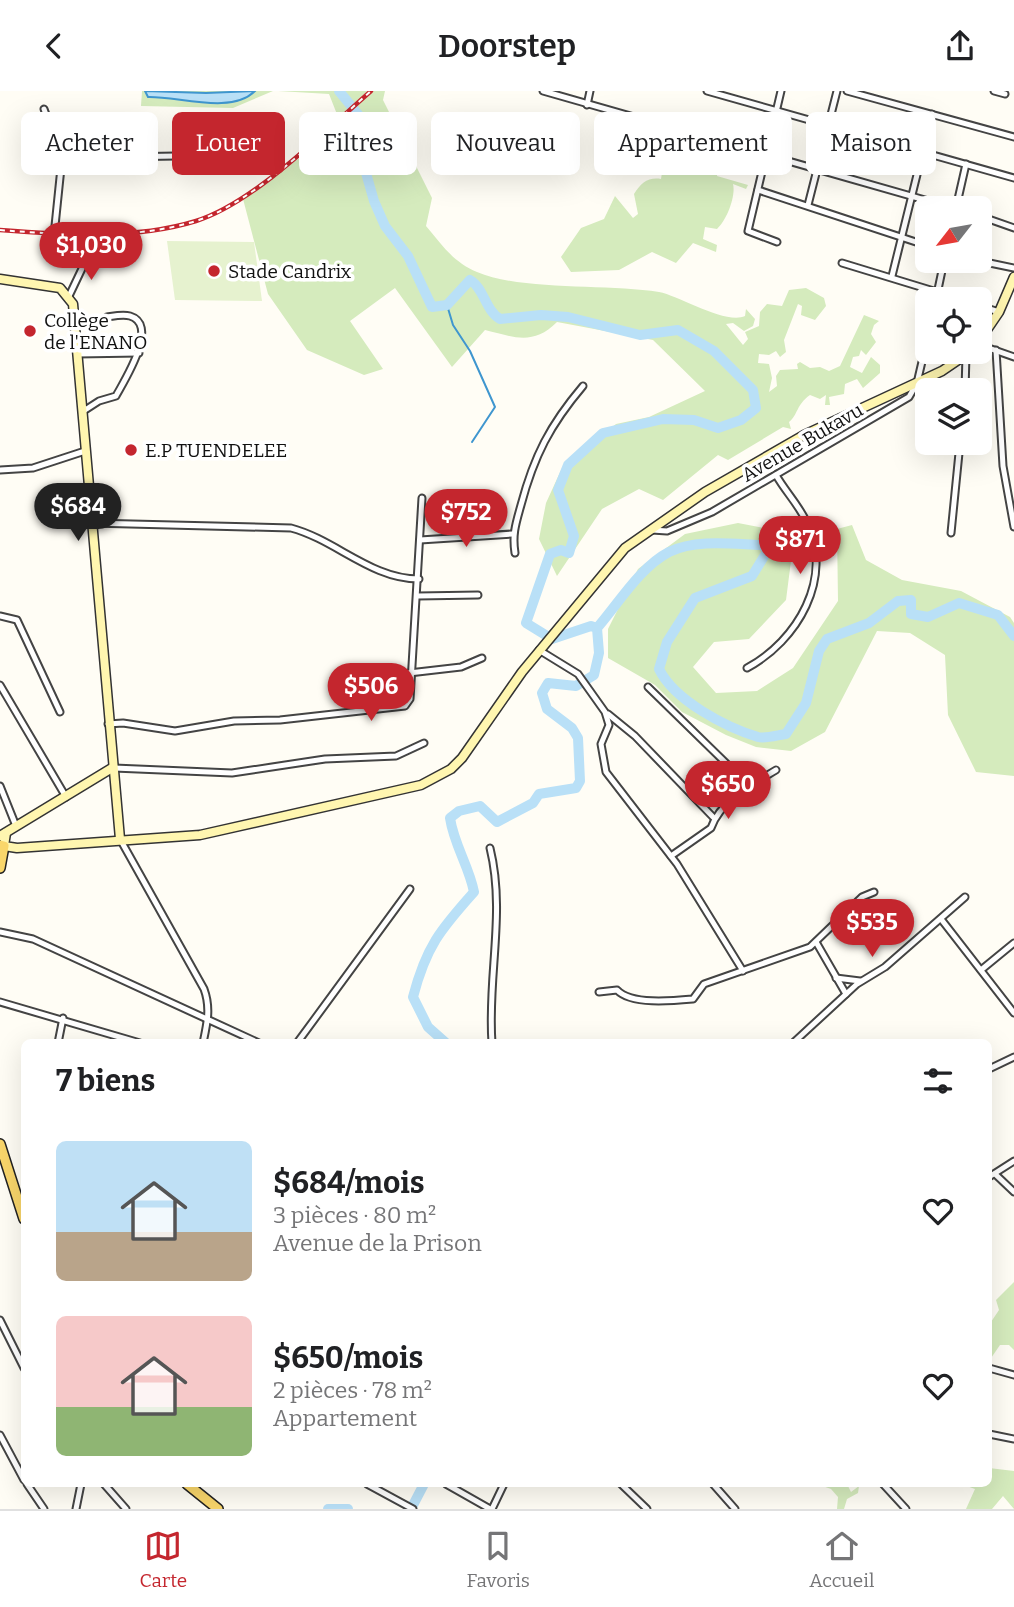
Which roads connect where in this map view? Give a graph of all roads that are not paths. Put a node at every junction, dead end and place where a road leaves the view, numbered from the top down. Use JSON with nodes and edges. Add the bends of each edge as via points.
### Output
{"nodes":[{"id":1,"x":543,"y":91,"type":"edge"},
{"id":2,"x":590,"y":91,"type":"edge"},
{"id":3,"x":707,"y":91,"type":"edge"},
{"id":4,"x":781,"y":91,"type":"edge"},
{"id":5,"x":837,"y":91,"type":"edge"},
{"id":6,"x":847,"y":91,"type":"edge"},
{"id":7,"x":994,"y":91,"type":"edge"},
{"id":8,"x":731,"y":94,"type":"edge"},
{"id":9,"x":1004,"y":94,"type":"dead end"},
{"id":10,"x":587,"y":105,"type":"junction"},
{"id":11,"x":44,"y":109,"type":"dead end"},
{"id":12,"x":777,"y":109,"type":"junction"},
{"id":13,"x":45,"y":112,"type":"edge"},
{"id":14,"x":613,"y":112,"type":"edge"},
{"id":15,"x":776,"y":112,"type":"edge"},
{"id":16,"x":832,"y":112,"type":"edge"},
{"id":17,"x":925,"y":112,"type":"edge"},
{"id":18,"x":936,"y":115,"type":"edge"},
{"id":19,"x":806,"y":117,"type":"edge"},
{"id":20,"x":1014,"y":137,"type":"edge"},
{"id":21,"x":936,"y":156,"type":"edge"},
{"id":22,"x":966,"y":164,"type":"junction"},
{"id":23,"x":60,"y":175,"type":"edge"},
{"id":24,"x":762,"y":175,"type":"edge"},
{"id":25,"x":816,"y":175,"type":"edge"},
{"id":26,"x":842,"y":175,"type":"edge"},
{"id":27,"x":917,"y":175,"type":"edge"},
{"id":28,"x":1014,"y":178,"type":"edge"},
{"id":29,"x":758,"y":190,"type":"junction"},
{"id":30,"x":912,"y":196,"type":"junction"},
{"id":31,"x":958,"y":196,"type":"edge"},
{"id":32,"x":915,"y":197,"type":"edge"},
{"id":33,"x":808,"y":205,"type":"junction"},
{"id":34,"x":992,"y":220,"type":"edge"},
{"id":35,"x":1014,"y":228,"type":"edge"},
{"id":36,"x":901,"y":237,"type":"junction"},
{"id":37,"x":777,"y":242,"type":"dead end"},
{"id":38,"x":915,"y":242,"type":"edge"},
{"id":39,"x":842,"y":263,"type":"dead end"},
{"id":40,"x":992,"y":263,"type":"edge"},
{"id":41,"x":1014,"y":268,"type":"edge"},
{"id":42,"x":891,"y":276,"type":"junction"},
{"id":43,"x":1014,"y":278,"type":"edge"},
{"id":44,"x":0,"y":279,"type":"edge"},
{"id":45,"x":915,"y":287,"type":"edge"},
{"id":46,"x":69,"y":296,"type":"junction"},
{"id":47,"x":992,"y":310,"type":"edge"},
{"id":48,"x":999,"y":312,"type":"junction"},
{"id":49,"x":107,"y":317,"type":"dead end"},
{"id":50,"x":992,"y":323,"type":"edge"},
{"id":51,"x":992,"y":348,"type":"edge"},
{"id":52,"x":996,"y":350,"type":"junction"},
{"id":53,"x":139,"y":353,"type":"junction"},
{"id":54,"x":77,"y":354,"type":"junction"},
{"id":55,"x":1014,"y":357,"type":"edge"},
{"id":56,"x":949,"y":364,"type":"edge"},
{"id":57,"x":926,"y":378,"type":"edge"},
{"id":58,"x":915,"y":384,"type":"edge"},
{"id":59,"x":583,"y":386,"type":"dead end"},
{"id":60,"x":915,"y":386,"type":"edge"},
{"id":61,"x":82,"y":412,"type":"junction"},
{"id":62,"x":85,"y":451,"type":"junction"},
{"id":63,"x":959,"y":455,"type":"edge"},
{"id":64,"x":0,"y":470,"type":"edge"},
{"id":65,"x":776,"y":475,"type":"junction"},
{"id":66,"x":422,"y":498,"type":"dead end"},
{"id":67,"x":91,"y":523,"type":"junction"},
{"id":68,"x":1014,"y":527,"type":"edge"},
{"id":69,"x":649,"y":529,"type":"junction"},
{"id":70,"x":951,"y":533,"type":"dead end"},
{"id":71,"x":512,"y":534,"type":"junction"},
{"id":72,"x":420,"y":540,"type":"junction"},
{"id":73,"x":515,"y":553,"type":"dead end"},
{"id":74,"x":419,"y":579,"type":"junction"},
{"id":75,"x":418,"y":596,"type":"junction"},
{"id":76,"x":478,"y":596,"type":"dead end"},
{"id":77,"x":0,"y":616,"type":"edge"},
{"id":78,"x":540,"y":649,"type":"junction"},
{"id":79,"x":482,"y":658,"type":"dead end"},
{"id":80,"x":747,"y":668,"type":"dead end"},
{"id":81,"x":409,"y":673,"type":"junction"},
{"id":82,"x":0,"y":685,"type":"edge"},
{"id":83,"x":648,"y":687,"type":"dead end"},
{"id":84,"x":60,"y":712,"type":"dead end"},
{"id":85,"x":605,"y":712,"type":"junction"},
{"id":86,"x":108,"y":724,"type":"junction"},
{"id":87,"x":424,"y":743,"type":"dead end"},
{"id":88,"x":112,"y":768,"type":"junction"},
{"id":89,"x":776,"y":770,"type":"dead end"},
{"id":90,"x":0,"y":786,"type":"edge"},
{"id":91,"x":747,"y":788,"type":"junction"},
{"id":92,"x":66,"y":797,"type":"junction"},
{"id":93,"x":713,"y":817,"type":"junction"},
{"id":94,"x":16,"y":826,"type":"junction"},
{"id":95,"x":120,"y":839,"type":"junction"},
{"id":96,"x":2,"y":845,"type":"edge"},
{"id":97,"x":491,"y":848,"type":"dead end"},
{"id":98,"x":671,"y":856,"type":"junction"},
{"id":99,"x":0,"y":868,"type":"edge"},
{"id":100,"x":410,"y":889,"type":"dead end"},
{"id":101,"x":874,"y":892,"type":"dead end"},
{"id":102,"x":965,"y":897,"type":"dead end"},
{"id":103,"x":941,"y":919,"type":"junction"},
{"id":104,"x":0,"y":932,"type":"edge"},
{"id":105,"x":816,"y":942,"type":"junction"},
{"id":106,"x":1014,"y":943,"type":"edge"},
{"id":107,"x":981,"y":970,"type":"junction"},
{"id":108,"x":743,"y":971,"type":"junction"},
{"id":109,"x":836,"y":978,"type":"junction"},
{"id":110,"x":863,"y":980,"type":"junction"},
{"id":111,"x":599,"y":992,"type":"dead end"},
{"id":112,"x":846,"y":995,"type":"junction"},
{"id":113,"x":0,"y":1002,"type":"edge"},
{"id":114,"x":1014,"y":1013,"type":"edge"},
{"id":115,"x":63,"y":1018,"type":"junction"},
{"id":116,"x":208,"y":1021,"type":"junction"},
{"id":117,"x":59,"y":1039,"type":"edge"},
{"id":118,"x":128,"y":1039,"type":"edge"},
{"id":119,"x":204,"y":1039,"type":"edge"},
{"id":120,"x":250,"y":1039,"type":"edge"},
{"id":121,"x":300,"y":1039,"type":"edge"},
{"id":122,"x":492,"y":1039,"type":"edge"},
{"id":123,"x":797,"y":1039,"type":"edge"},
{"id":124,"x":1014,"y":1057,"type":"edge"},
{"id":125,"x":992,"y":1068,"type":"edge"},
{"id":126,"x":0,"y":1144,"type":"edge"},
{"id":127,"x":1014,"y":1161,"type":"edge"},
{"id":128,"x":992,"y":1176,"type":"edge"},
{"id":129,"x":1014,"y":1192,"type":"edge"},
{"id":130,"x":21,"y":1210,"type":"edge"},
{"id":131,"x":0,"y":1320,"type":"edge"},
{"id":132,"x":21,"y":1362,"type":"edge"},
{"id":133,"x":992,"y":1369,"type":"edge"},
{"id":134,"x":1014,"y":1375,"type":"edge"},
{"id":135,"x":992,"y":1434,"type":"edge"},
{"id":136,"x":0,"y":1435,"type":"edge"},
{"id":137,"x":1014,"y":1439,"type":"edge"},
{"id":138,"x":21,"y":1473,"type":"edge"},
{"id":139,"x":29,"y":1487,"type":"edge"},
{"id":140,"x":80,"y":1487,"type":"edge"},
{"id":141,"x":107,"y":1487,"type":"edge"},
{"id":142,"x":191,"y":1487,"type":"edge"},
{"id":143,"x":373,"y":1487,"type":"edge"},
{"id":144,"x":451,"y":1487,"type":"edge"},
{"id":145,"x":502,"y":1487,"type":"edge"},
{"id":146,"x":624,"y":1487,"type":"edge"},
{"id":147,"x":716,"y":1487,"type":"edge"},
{"id":148,"x":886,"y":1487,"type":"edge"},
{"id":149,"x":44,"y":1509,"type":"edge"},
{"id":150,"x":76,"y":1509,"type":"edge"},
{"id":151,"x":126,"y":1509,"type":"edge"},
{"id":152,"x":218,"y":1509,"type":"edge"},
{"id":153,"x":413,"y":1509,"type":"edge"},
{"id":154,"x":491,"y":1509,"type":"edge"},
{"id":155,"x":647,"y":1509,"type":"edge"},
{"id":156,"x":735,"y":1509,"type":"edge"},
{"id":157,"x":906,"y":1509,"type":"edge"}],
"edges":[{"from":1,"to":10,"type":"street"},
{"from":2,"to":10,"type":"street"},
{"from":3,"to":8,"type":"street"},
{"from":4,"to":12,"type":"street"},
{"from":5,"to":16,"type":"street"},
{"from":6,"to":17,"type":"street"},
{"from":7,"to":9,"type":"street"},
{"from":8,"to":12,"type":"street"},
{"from":10,"to":14,"type":"street"},
{"from":11,"to":13,"type":"street"},
{"from":12,"to":15,"type":"street"},
{"from":12,"to":19,"type":"street"},
{"from":18,"to":20,"type":"street"},
{"from":21,"to":22,"type":"street"},
{"from":22,"to":28,"type":"street"},
{"from":22,"to":31,"type":"street"},
{"from":23,"to":46,"type":"street","via":[[52,255],[58,259],[88,256]]},
{"from":24,"to":29,"type":"street"},
{"from":25,"to":33,"type":"street"},
{"from":26,"to":30,"type":"street"},
{"from":27,"to":30,"type":"street"},
{"from":29,"to":33,"type":"street"},
{"from":29,"to":37,"type":"street","via":[[748,232]]},
{"from":30,"to":32,"type":"street"},
{"from":30,"to":36,"type":"street"},
{"from":33,"to":36,"type":"street"},
{"from":34,"to":35,"type":"street"},
{"from":36,"to":38,"type":"street"},
{"from":36,"to":42,"type":"street"},
{"from":39,"to":42,"type":"street"},
{"from":40,"to":41,"type":"street"},
{"from":42,"to":45,"type":"street"},
{"from":43,"to":48,"type":"street"},
{"from":44,"to":46,"type":"street","via":[[56,287]]},
{"from":46,"to":54,"type":"street"},
{"from":47,"to":48,"type":"street"},
{"from":48,"to":50,"type":"street"},
{"from":49,"to":53,"type":"street","via":[[128,315],[137,320],[141,328]]},
{"from":51,"to":52,"type":"street"},
{"from":52,"to":55,"type":"street"},
{"from":52,"to":68,"type":"street","via":[[1003,465]]},
{"from":53,"to":54,"type":"street"},
{"from":53,"to":61,"type":"street","via":[[117,396]]},
{"from":54,"to":61,"type":"street"},
{"from":56,"to":57,"type":"street"},
{"from":58,"to":69,"type":"street","via":[[804,435]]},
{"from":59,"to":71,"type":"street","via":[[534,459]]},
{"from":60,"to":65,"type":"street","name":"Avenue Bukavu","via":[[895,406]]},
{"from":61,"to":62,"type":"street"},
{"from":62,"to":64,"type":"street","via":[[33,468]]},
{"from":62,"to":67,"type":"street"},
{"from":63,"to":70,"type":"street"},
{"from":65,"to":69,"type":"street","name":"Avenue Bukavu","via":[[667,531]]},
{"from":65,"to":80,"type":"street","via":[[807,522],[814,571],[809,602],[792,632],[779,647]]},
{"from":66,"to":72,"type":"street"},
{"from":67,"to":74,"type":"street","via":[[291,528],[316,535],[388,575]]},
{"from":67,"to":86,"type":"street"},
{"from":69,"to":78,"type":"street","via":[[625,548]]},
{"from":71,"to":72,"type":"street"},
{"from":71,"to":73,"type":"street"},
{"from":72,"to":74,"type":"street"},
{"from":74,"to":75,"type":"street"},
{"from":75,"to":76,"type":"street"},
{"from":75,"to":81,"type":"street"},
{"from":77,"to":84,"type":"street","via":[[17,620]]},
{"from":78,"to":85,"type":"street","via":[[578,674]]},
{"from":78,"to":95,"type":"street","via":[[462,758],[421,785],[200,835]]},
{"from":79,"to":81,"type":"street","via":[[461,667]]},
{"from":81,"to":86,"type":"street","via":[[410,699],[402,707],[234,721],[175,731]]},
{"from":82,"to":92,"type":"street"},
{"from":83,"to":91,"type":"street"},
{"from":85,"to":93,"type":"street","via":[[635,736]]},
{"from":85,"to":98,"type":"street","via":[[609,726],[601,744],[605,771]]},
{"from":86,"to":88,"type":"street"},
{"from":87,"to":88,"type":"street","via":[[396,756],[325,759],[232,773]]},
{"from":88,"to":92,"type":"street"},
{"from":88,"to":95,"type":"street"},
{"from":89,"to":91,"type":"street"},
{"from":90,"to":94,"type":"street"},
{"from":91,"to":93,"type":"street"},
{"from":92,"to":94,"type":"street"},
{"from":93,"to":98,"type":"street","via":[[710,828]]},
{"from":94,"to":96,"type":"street"},
{"from":95,"to":96,"type":"street","via":[[17,848]]},
{"from":95,"to":116,"type":"street","via":[[205,989]]},
{"from":96,"to":99,"type":"main road"},
{"from":97,"to":122,"type":"street","via":[[499,901]]},
{"from":98,"to":108,"type":"street"},
{"from":100,"to":121,"type":"street"},
{"from":101,"to":105,"type":"street","via":[[862,897]]},
{"from":102,"to":103,"type":"street"},
{"from":103,"to":107,"type":"street"},
{"from":103,"to":110,"type":"street"},
{"from":104,"to":116,"type":"street","via":[[33,939]]},
{"from":105,"to":108,"type":"street"},
{"from":105,"to":109,"type":"street"},
{"from":106,"to":107,"type":"street"},
{"from":107,"to":114,"type":"street"},
{"from":108,"to":111,"type":"street","via":[[702,985],[693,999],[634,1001],[617,990]]},
{"from":109,"to":110,"type":"street"},
{"from":109,"to":112,"type":"street"},
{"from":110,"to":112,"type":"street"},
{"from":112,"to":123,"type":"street"},
{"from":113,"to":115,"type":"street"},
{"from":115,"to":117,"type":"street"},
{"from":115,"to":118,"type":"street"},
{"from":116,"to":119,"type":"street"},
{"from":116,"to":120,"type":"street"},
{"from":124,"to":125,"type":"street"},
{"from":126,"to":130,"type":"main road"},
{"from":127,"to":128,"type":"street"},
{"from":128,"to":129,"type":"street"},
{"from":131,"to":132,"type":"street"},
{"from":133,"to":134,"type":"street"},
{"from":135,"to":137,"type":"street"},
{"from":136,"to":138,"type":"street"},
{"from":139,"to":149,"type":"street"},
{"from":140,"to":150,"type":"street"},
{"from":141,"to":151,"type":"street"},
{"from":142,"to":152,"type":"main road"},
{"from":143,"to":153,"type":"street"},
{"from":144,"to":154,"type":"street"},
{"from":145,"to":154,"type":"street"},
{"from":146,"to":155,"type":"street"},
{"from":147,"to":156,"type":"street"},
{"from":148,"to":157,"type":"street"}]}
